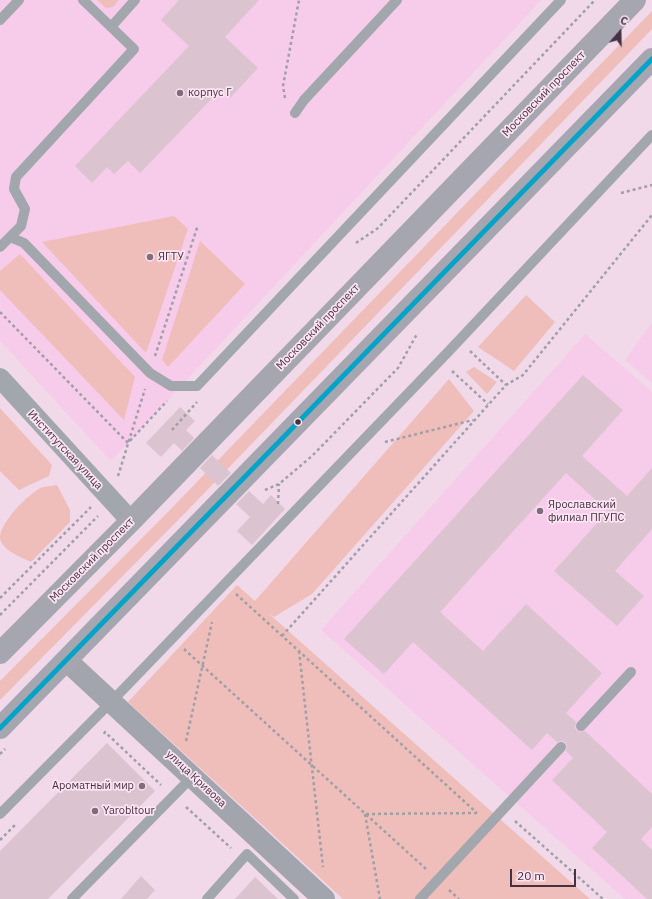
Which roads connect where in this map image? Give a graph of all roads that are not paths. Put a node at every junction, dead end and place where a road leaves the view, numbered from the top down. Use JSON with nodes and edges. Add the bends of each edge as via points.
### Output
{"nodes":[{"id":1,"x":19,"y":0,"type":"edge"},
{"id":2,"x":83,"y":0,"type":"edge"},
{"id":3,"x":135,"y":0,"type":"edge"},
{"id":4,"x":397,"y":0,"type":"edge"},
{"id":5,"x":560,"y":0,"type":"edge"},
{"id":6,"x":635,"y":0,"type":"edge"},
{"id":7,"x":0,"y":20,"type":"edge"},
{"id":8,"x":111,"y":27,"type":"junction"},
{"id":9,"x":652,"y":59,"type":"edge"},
{"id":10,"x":295,"y":113,"type":"road end"},
{"id":11,"x":652,"y":135,"type":"edge"},
{"id":12,"x":10,"y":237,"type":"junction"},
{"id":13,"x":0,"y":247,"type":"edge"},
{"id":14,"x":0,"y":378,"type":"edge"},
{"id":15,"x":131,"y":521,"type":"junction"},
{"id":16,"x":0,"y":653,"type":"edge"},
{"id":17,"x":67,"y":661,"type":"junction"},
{"id":18,"x":632,"y":672,"type":"dead end"},
{"id":19,"x":112,"y":701,"type":"junction"},
{"id":20,"x":581,"y":726,"type":"dead end"},
{"id":21,"x":0,"y":728,"type":"edge"},
{"id":22,"x":562,"y":747,"type":"dead end"},
{"id":23,"x":187,"y":770,"type":"junction"},
{"id":24,"x":0,"y":814,"type":"edge"},
{"id":25,"x":72,"y":899,"type":"edge"},
{"id":26,"x":207,"y":899,"type":"edge"},
{"id":27,"x":294,"y":899,"type":"edge"},
{"id":28,"x":324,"y":899,"type":"edge"},
{"id":29,"x":420,"y":899,"type":"edge"}],
"edges":[{"from":1,"to":7,"type":"lane"},
{"from":2,"to":8,"type":"lane"},
{"from":3,"to":8,"type":"lane"},
{"from":4,"to":10,"type":"lane","via":[[304,100]]},
{"from":5,"to":12,"type":"lane","via":[[197,386],[171,386],[150,372],[24,243]]},
{"from":6,"to":15,"type":"main road","name":"Московский проспект"},
{"from":8,"to":12,"type":"lane","via":[[134,48],[16,177],[14,189],[24,209],[21,226]]},
{"from":9,"to":17,"type":"main road"},
{"from":11,"to":19,"type":"lane"},
{"from":12,"to":13,"type":"lane"},
{"from":14,"to":15,"type":"street","name":"Институтская улица"},
{"from":15,"to":16,"type":"main road","name":"Московский проспект"},
{"from":17,"to":19,"type":"street","name":"улица Кривова"},
{"from":17,"to":21,"type":"main road"},
{"from":18,"to":20,"type":"lane"},
{"from":19,"to":23,"type":"street","name":"улица Кривова"},
{"from":19,"to":24,"type":"lane"},
{"from":22,"to":29,"type":"lane"},
{"from":23,"to":25,"type":"lane"},
{"from":23,"to":28,"type":"street","name":"улица Кривова"},
{"from":26,"to":27,"type":"lane","via":[[247,854]]}]}
